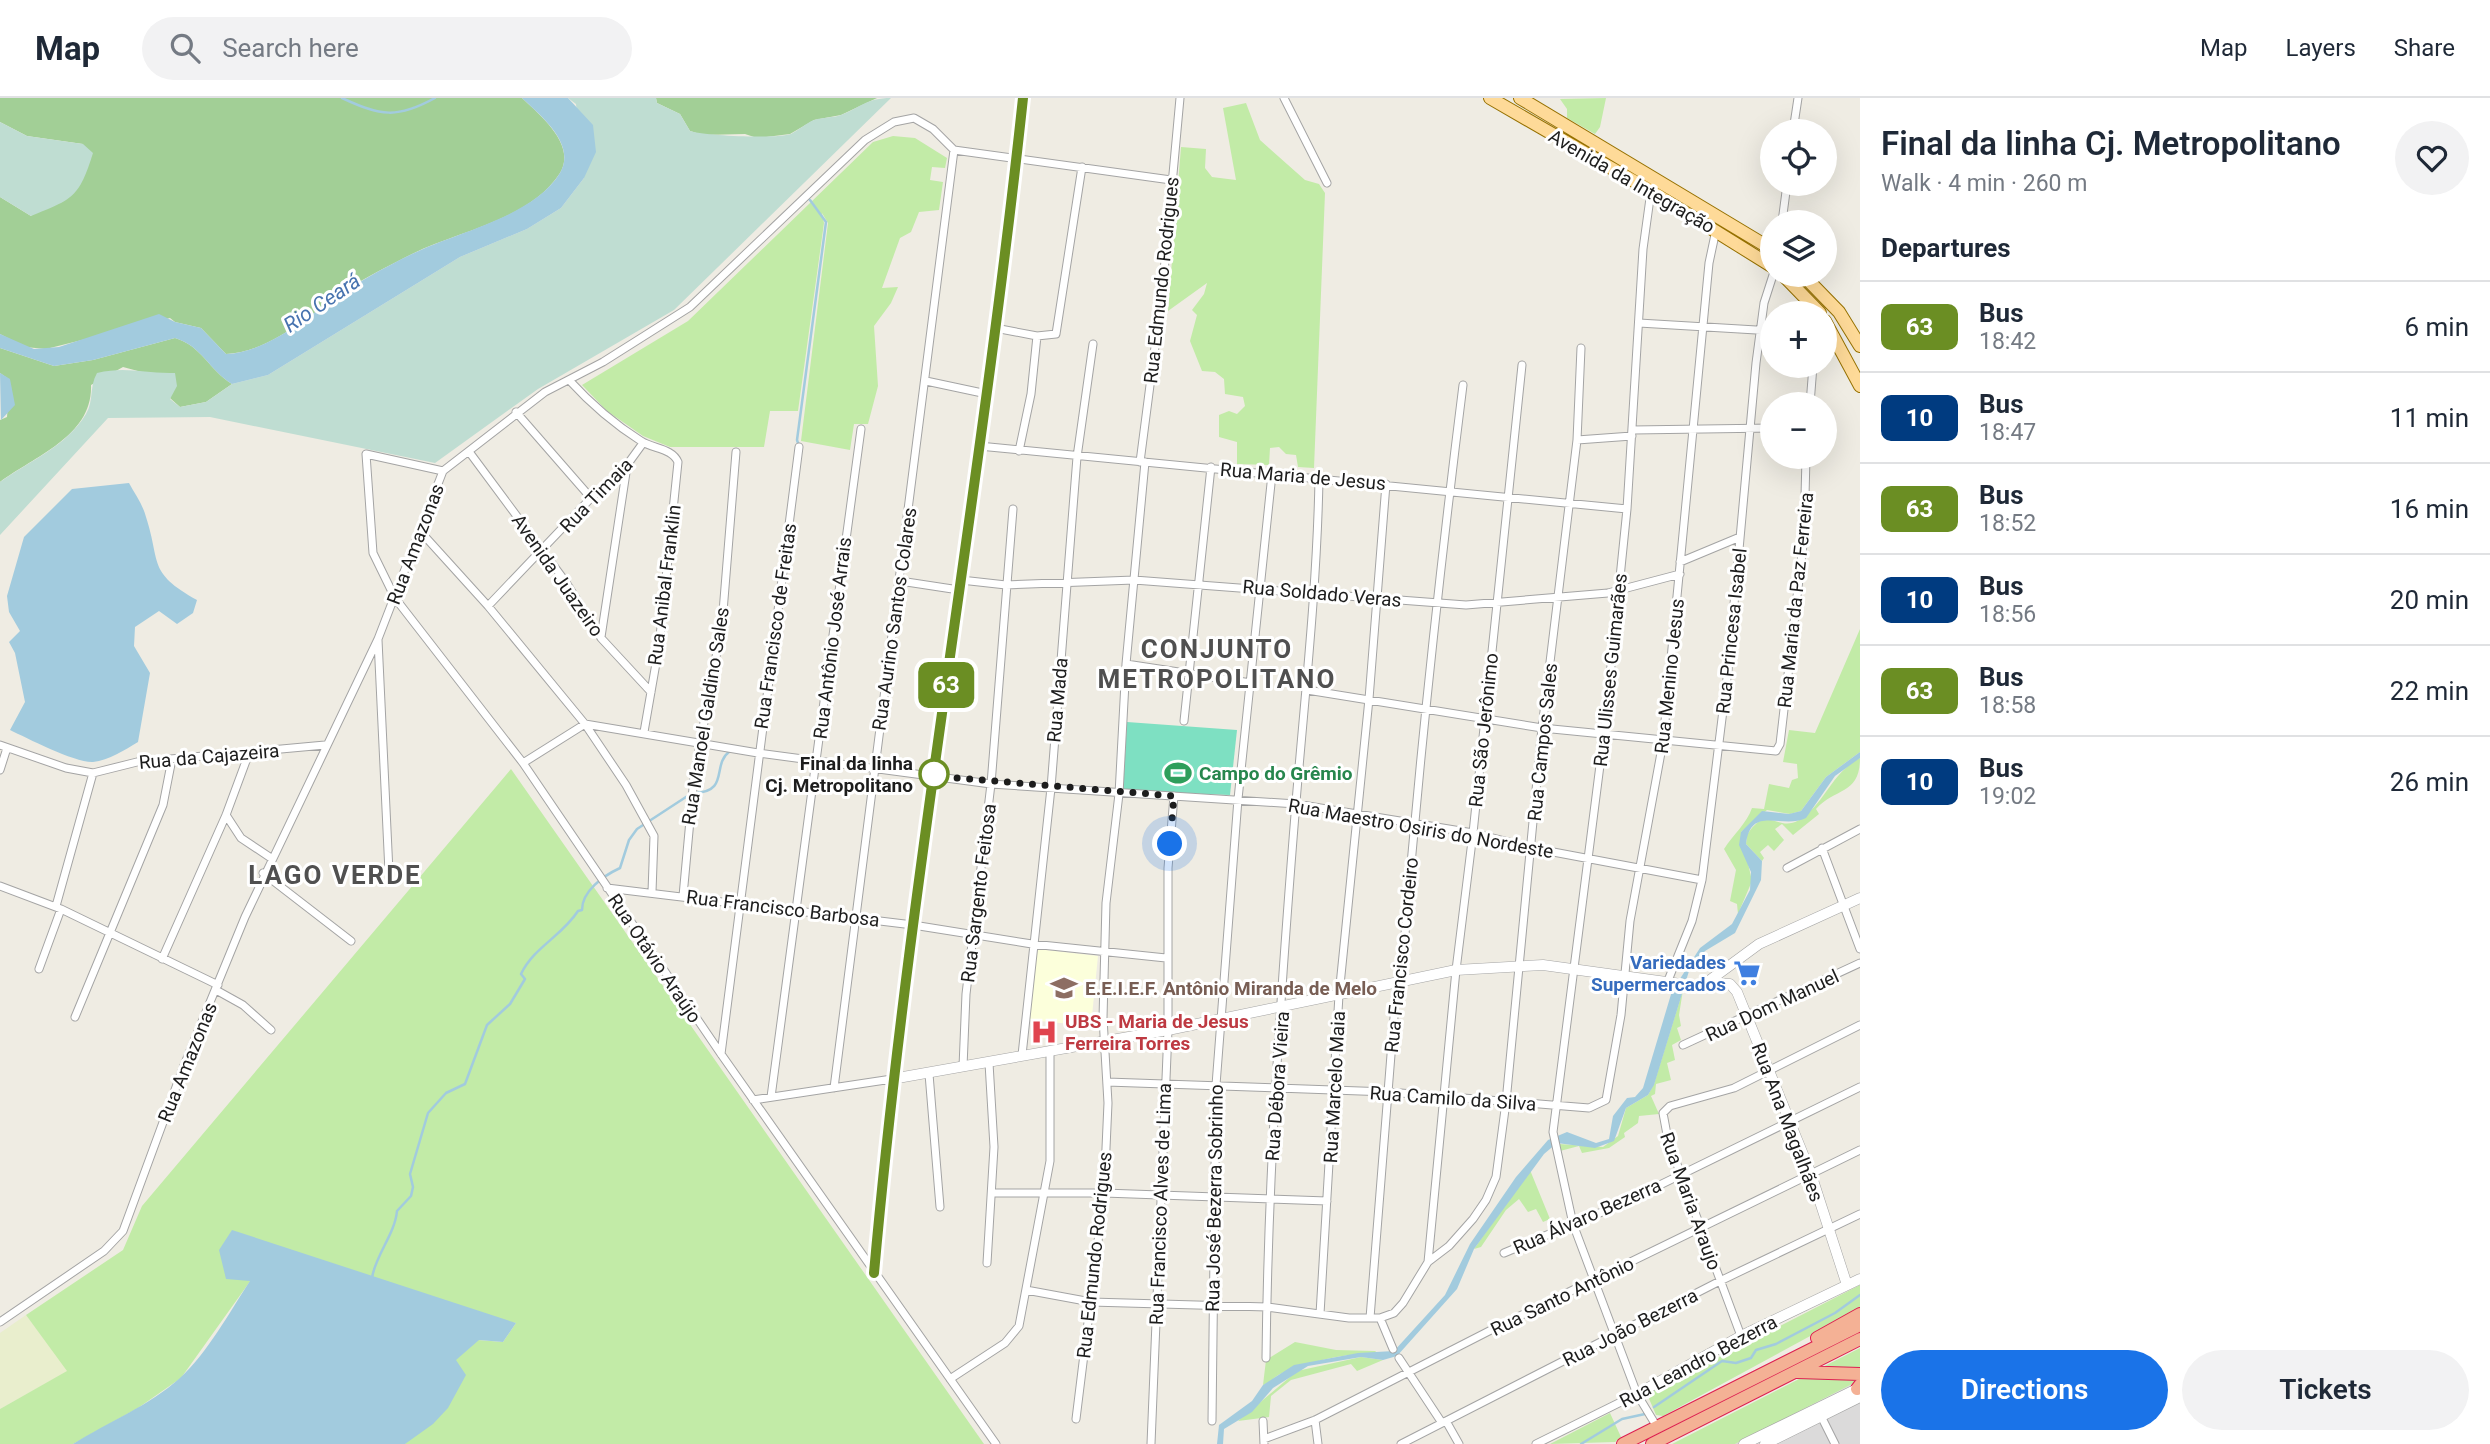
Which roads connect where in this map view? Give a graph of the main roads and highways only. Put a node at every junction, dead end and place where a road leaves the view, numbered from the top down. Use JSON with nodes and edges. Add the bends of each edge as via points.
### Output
{"nodes":[{"id":1,"x":1490,"y":98,"type":"edge"},
{"id":2,"x":1520,"y":98,"type":"edge"},
{"id":3,"x":1577,"y":132,"type":"junction"},
{"id":4,"x":1570,"y":144,"type":"junction"},
{"id":5,"x":1595,"y":144,"type":"junction"},
{"id":6,"x":1588,"y":155,"type":"junction"},
{"id":7,"x":1760,"y":242,"type":"edge"},
{"id":8,"x":1760,"y":259,"type":"edge"},
{"id":9,"x":1795,"y":287,"type":"edge"},
{"id":10,"x":1815,"y":287,"type":"edge"},
{"id":11,"x":1808,"y":301,"type":"edge"},
{"id":12,"x":1837,"y":344,"type":"edge"},
{"id":13,"x":1860,"y":346,"type":"edge"},
{"id":14,"x":1860,"y":386,"type":"edge"},
{"id":15,"x":1860,"y":1314,"type":"edge"},
{"id":16,"x":1860,"y":1325,"type":"edge"},
{"id":17,"x":1860,"y":1339,"type":"edge"},
{"id":18,"x":1796,"y":1372,"type":"junction"},
{"id":19,"x":1859,"y":1385,"type":"edge"},
{"id":20,"x":1739,"y":1387,"type":"junction"},
{"id":21,"x":1623,"y":1444,"type":"edge"},
{"id":22,"x":1652,"y":1444,"type":"edge"}],
"edges":[{"from":1,"to":4,"type":"main road","name":"Avenida da Integração"},
{"from":2,"to":3,"type":"main road","name":"Avenida da Integração"},
{"from":3,"to":4,"type":"main road"},
{"from":3,"to":5,"type":"main road","name":"Avenida da Integração"},
{"from":4,"to":6,"type":"main road","name":"Avenida da Integração"},
{"from":5,"to":6,"type":"main road"},
{"from":5,"to":7,"type":"main road","name":"Avenida da Integração"},
{"from":6,"to":8,"type":"main road","name":"Avenida da Integração"},
{"from":9,"to":11,"type":"main road"},
{"from":10,"to":13,"type":"main road","via":[[1839,312]]},
{"from":12,"to":14,"type":"main road"},
{"from":15,"to":20,"type":"highway","via":[[1766,1366]]},
{"from":16,"to":20,"type":"highway"},
{"from":17,"to":18,"type":"highway"},
{"from":18,"to":19,"type":"highway","via":[[1825,1372]]},
{"from":18,"to":22,"type":"highway"},
{"from":20,"to":21,"type":"highway"}]}
